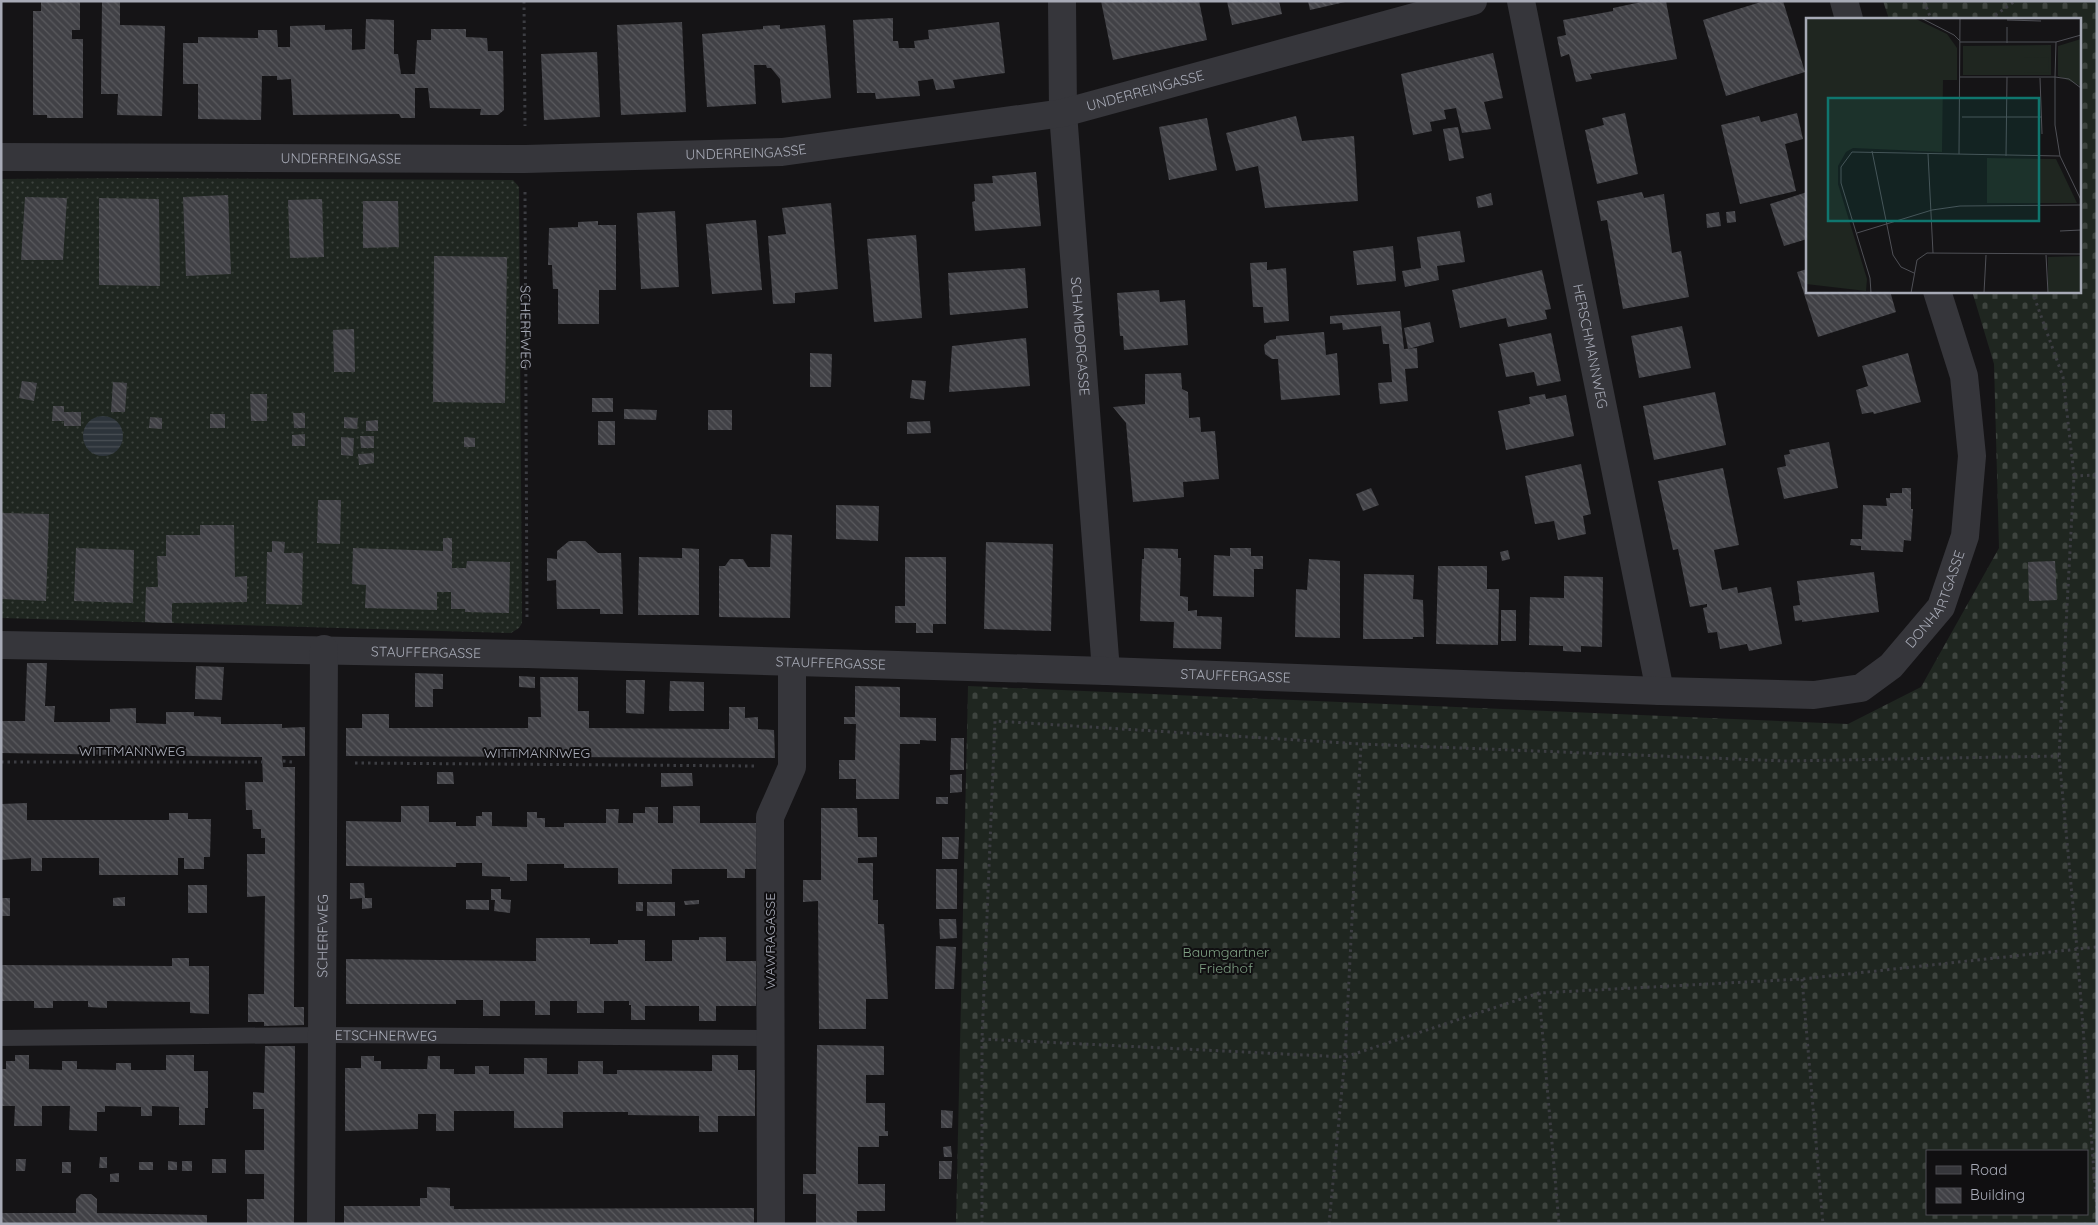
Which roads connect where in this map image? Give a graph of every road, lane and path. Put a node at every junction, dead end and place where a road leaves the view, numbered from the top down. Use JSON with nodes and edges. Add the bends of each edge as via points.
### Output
{"nodes":[{"id":1,"x":524,"y":1,"type":"edge"},
{"id":2,"x":1062,"y":1,"type":"edge"},
{"id":3,"x":1473,"y":1,"type":"edge"},
{"id":4,"x":1522,"y":1,"type":"edge"},
{"id":5,"x":1844,"y":1,"type":"edge"},
{"id":6,"x":1924,"y":1,"type":"edge"},
{"id":7,"x":2015,"y":1,"type":"edge"},
{"id":8,"x":1849,"y":18,"type":"edge"},
{"id":9,"x":1931,"y":18,"type":"edge"},
{"id":10,"x":1991,"y":18,"type":"edge"},
{"id":11,"x":1063,"y":113,"type":"junction"},
{"id":12,"x":1,"y":157,"type":"edge"},
{"id":13,"x":525,"y":159,"type":"junction"},
{"id":14,"x":1937,"y":292,"type":"edge"},
{"id":15,"x":2032,"y":292,"type":"edge"},
{"id":16,"x":2097,"y":475,"type":"edge"},
{"id":17,"x":2074,"y":476,"type":"junction"},
{"id":18,"x":1,"y":645,"type":"edge"},
{"id":19,"x":324,"y":649,"type":"junction"},
{"id":20,"x":527,"y":654,"type":"junction"},
{"id":21,"x":792,"y":662,"type":"junction"},
{"id":22,"x":1106,"y":671,"type":"junction"},
{"id":23,"x":1660,"y":691,"type":"junction"},
{"id":24,"x":1360,"y":744,"type":"junction"},
{"id":25,"x":2059,"y":756,"type":"junction"},
{"id":26,"x":283,"y":761,"type":"dead end"},
{"id":27,"x":1,"y":762,"type":"edge"},
{"id":28,"x":262,"y":762,"type":"dead end"},
{"id":29,"x":324,"y":763,"type":"junction"},
{"id":30,"x":792,"y":767,"type":"junction"},
{"id":31,"x":2097,"y":947,"type":"edge"},
{"id":32,"x":2077,"y":949,"type":"junction"},
{"id":33,"x":1802,"y":979,"type":"junction"},
{"id":34,"x":1539,"y":993,"type":"junction"},
{"id":35,"x":323,"y":1035,"type":"junction"},
{"id":36,"x":1,"y":1038,"type":"edge"},
{"id":37,"x":770,"y":1038,"type":"junction"},
{"id":38,"x":982,"y":1039,"type":"junction"},
{"id":39,"x":1345,"y":1057,"type":"junction"},
{"id":40,"x":2097,"y":1211,"type":"edge"},
{"id":41,"x":321,"y":1224,"type":"edge"},
{"id":42,"x":771,"y":1224,"type":"edge"},
{"id":43,"x":982,"y":1224,"type":"edge"},
{"id":44,"x":1329,"y":1224,"type":"edge"},
{"id":45,"x":1559,"y":1224,"type":"edge"},
{"id":46,"x":1823,"y":1224,"type":"edge"}],
"edges":[{"from":1,"to":13,"type":"path","name":"SCHERFWEG"},
{"from":2,"to":11,"type":"street","name":"SCHAMBORGASSE"},
{"from":3,"to":11,"type":"street","name":"UNDERREINGASSE"},
{"from":4,"to":23,"type":"street","name":"HERSCHMANNWEG"},
{"from":5,"to":8,"type":"street"},
{"from":6,"to":9,"type":"path"},
{"from":7,"to":10,"type":"path"},
{"from":11,"to":13,"type":"street","name":"UNDERREINGASSE","via":[[782,152]]},
{"from":11,"to":22,"type":"street","name":"SCHAMBORGASSE"},
{"from":12,"to":13,"type":"street","name":"UNDERREINGASSE"},
{"from":13,"to":20,"type":"path","name":"SCHERFWEG"},
{"from":14,"to":23,"type":"street","name":"DONHARTGASSE","via":[[1964,376],[1972,456],[1966,536],[1941,608],[1891,666],[1861,688],[1814,695]]},
{"from":15,"to":17,"type":"path","via":[[2063,377]]},
{"from":16,"to":17,"type":"path"},
{"from":17,"to":25,"type":"path"},
{"from":18,"to":19,"type":"street","name":"STAUFFERGASSE"},
{"from":19,"to":20,"type":"street","name":"STAUFFERGASSE"},
{"from":19,"to":29,"type":"street","name":"SCHERFWEG"},
{"from":20,"to":21,"type":"street","name":"STAUFFERGASSE"},
{"from":21,"to":22,"type":"street","name":"STAUFFERGASSE"},
{"from":21,"to":30,"type":"street","name":"WAWRAGASSE"},
{"from":22,"to":23,"type":"street","name":"STAUFFERGASSE"},
{"from":24,"to":25,"type":"path","via":[[1786,761]]},
{"from":24,"to":38,"type":"path","via":[[995,721]]},
{"from":24,"to":39,"type":"path"},
{"from":25,"to":32,"type":"path"},
{"from":26,"to":29,"type":"path","name":"WITTMANNWEG"},
{"from":27,"to":28,"type":"path","name":"WITTMANNWEG"},
{"from":29,"to":30,"type":"path","name":"WITTMANNWEG"},
{"from":29,"to":35,"type":"street","name":"SCHERFWEG"},
{"from":30,"to":37,"type":"street","name":"WAWRAGASSE","via":[[770,816]]},
{"from":31,"to":32,"type":"path"},
{"from":32,"to":33,"type":"path"},
{"from":32,"to":40,"type":"path"},
{"from":33,"to":34,"type":"path"},
{"from":33,"to":46,"type":"path"},
{"from":34,"to":39,"type":"path"},
{"from":34,"to":45,"type":"path"},
{"from":35,"to":36,"type":"lane","name":"ETSCHNERWEG"},
{"from":35,"to":37,"type":"lane","name":"ETSCHNERWEG"},
{"from":35,"to":41,"type":"street","name":"SCHERFWEG"},
{"from":37,"to":42,"type":"street","name":"WAWRAGASSE"},
{"from":38,"to":39,"type":"path"},
{"from":38,"to":43,"type":"path"},
{"from":39,"to":44,"type":"path"}]}
